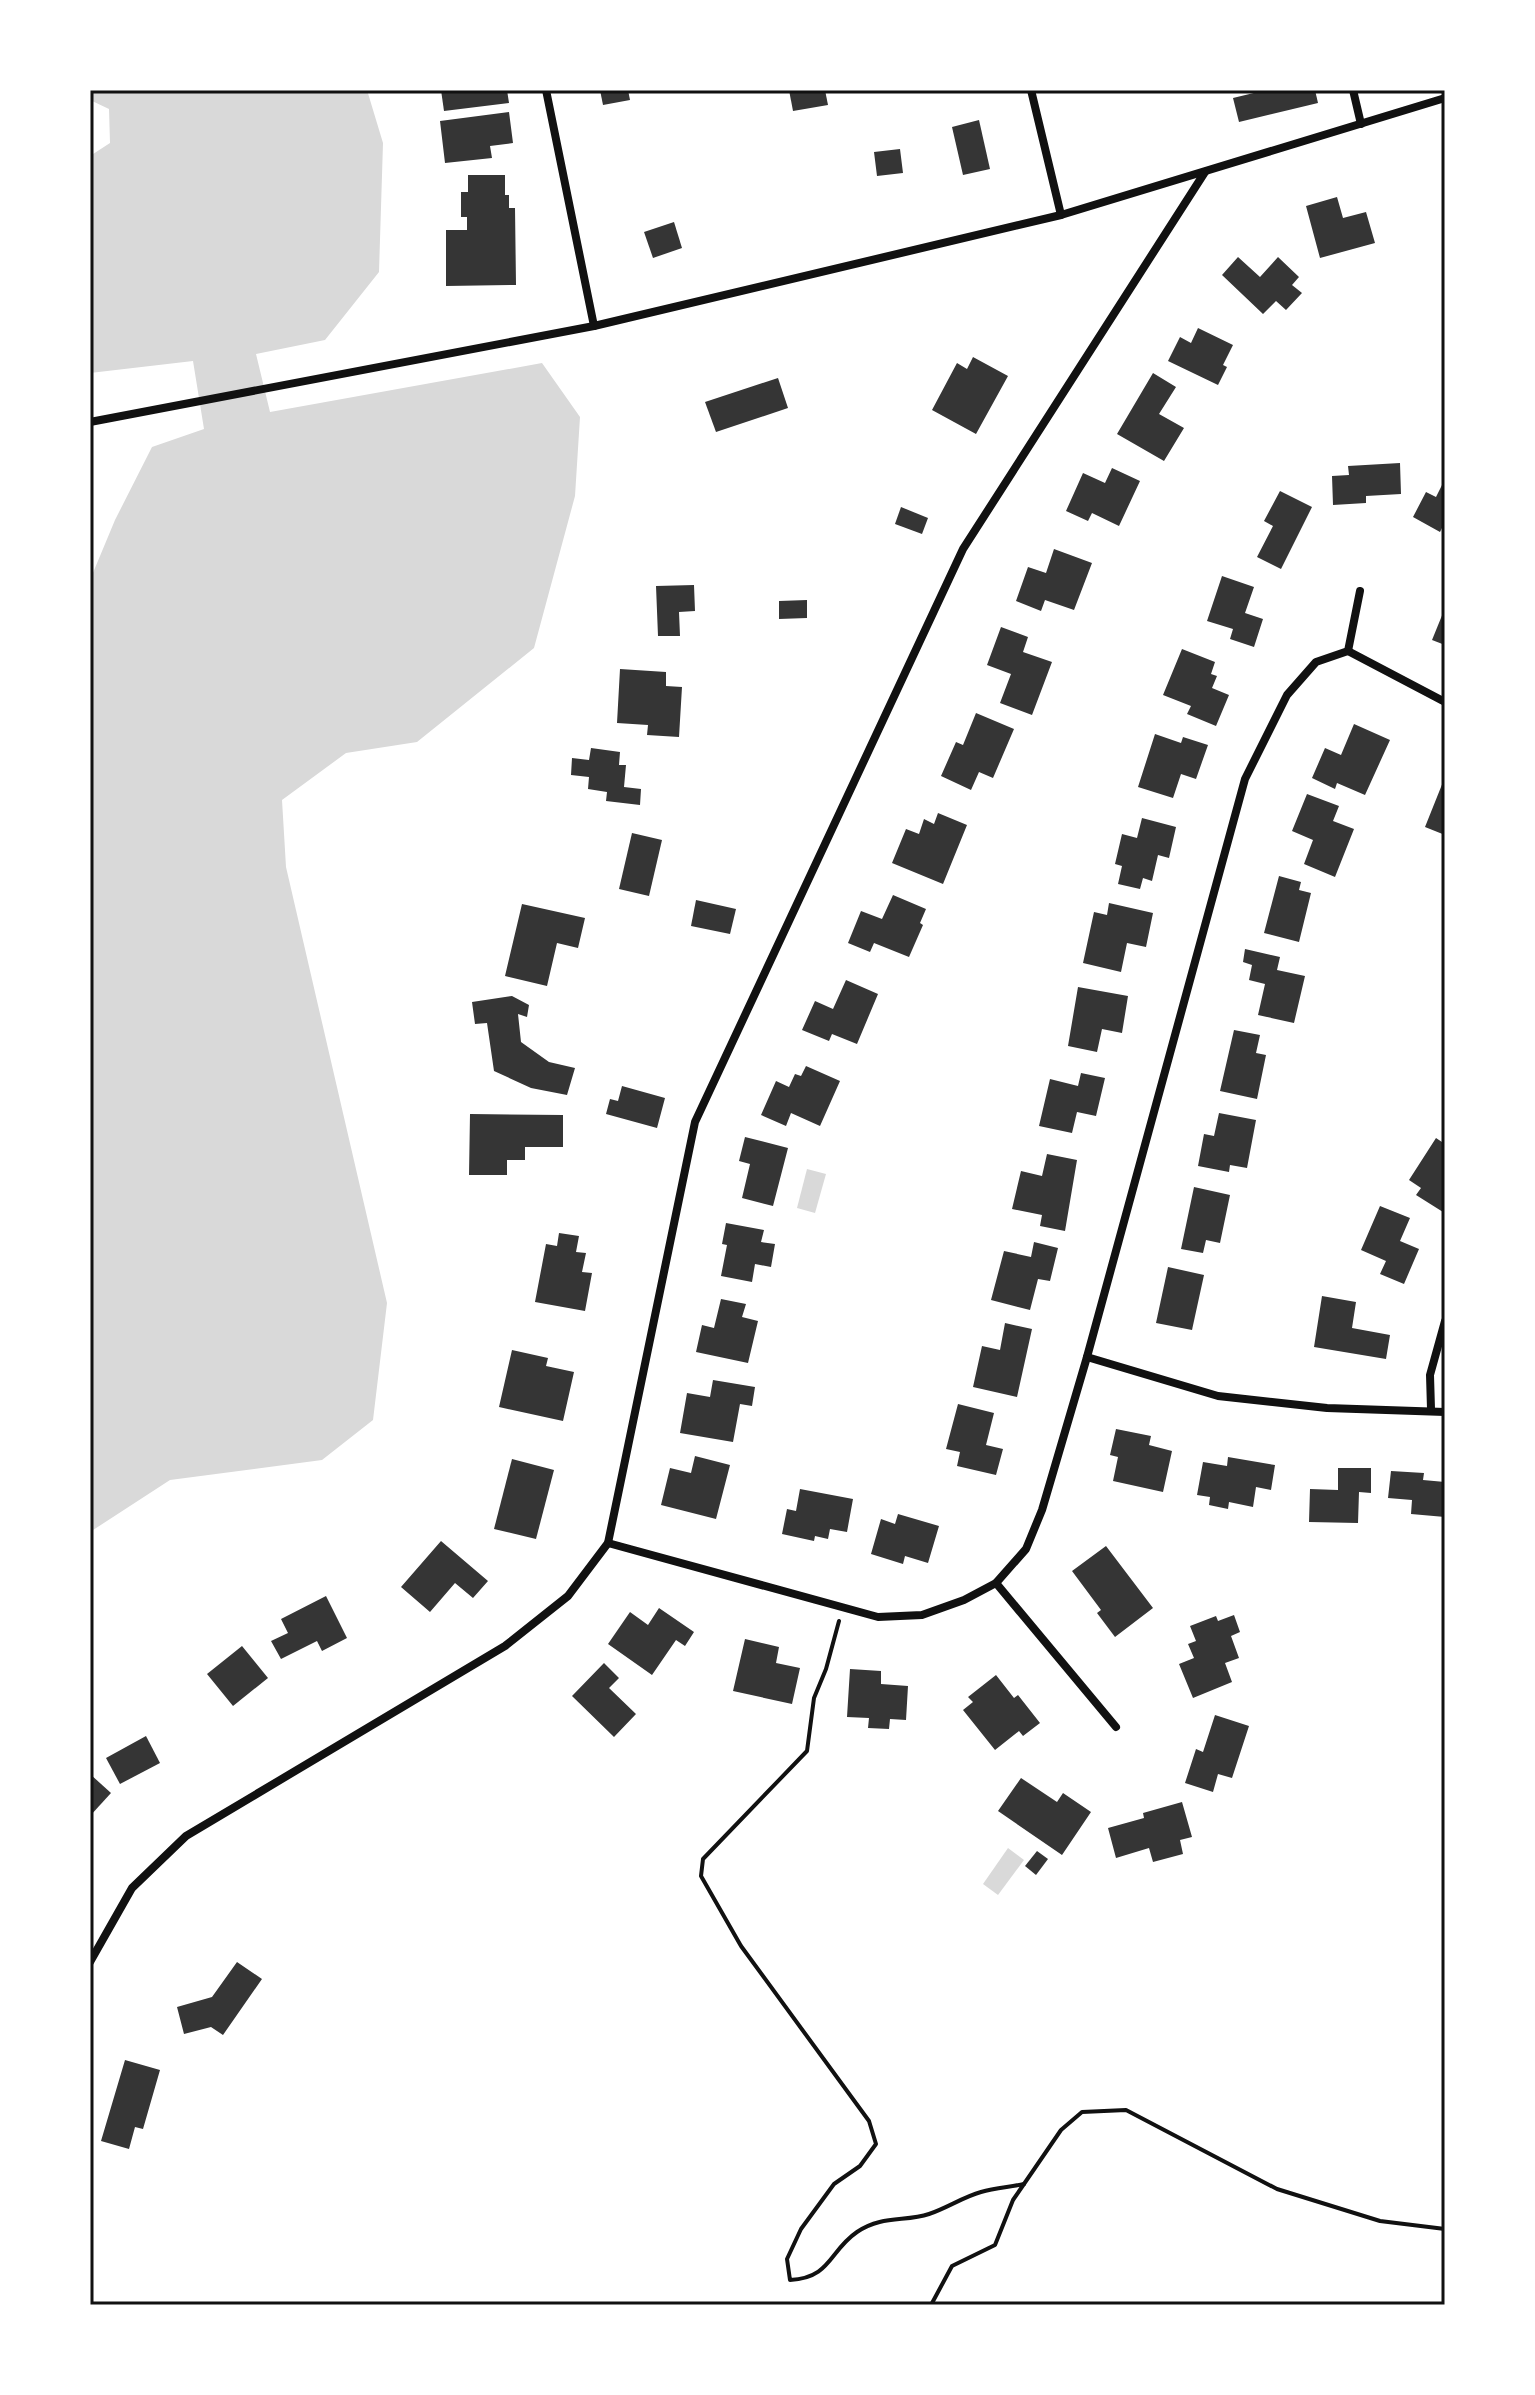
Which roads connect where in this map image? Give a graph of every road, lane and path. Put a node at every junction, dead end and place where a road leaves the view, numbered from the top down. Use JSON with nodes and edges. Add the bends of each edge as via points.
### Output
{"nodes":[{"id":1,"x":546,"y":90,"type":"edge"},
{"id":2,"x":1031,"y":90,"type":"edge"},
{"id":3,"x":1353,"y":90,"type":"edge"},
{"id":4,"x":1445,"y":98,"type":"edge"},
{"id":5,"x":1361,"y":124,"type":"junction"},
{"id":6,"x":1205,"y":172,"type":"junction"},
{"id":7,"x":1061,"y":215,"type":"junction"},
{"id":8,"x":594,"y":326,"type":"junction"},
{"id":9,"x":90,"y":422,"type":"edge"},
{"id":10,"x":1360,"y":591,"type":"dead end"},
{"id":11,"x":1348,"y":651,"type":"junction"},
{"id":12,"x":1445,"y":702,"type":"edge"},
{"id":13,"x":1445,"y":1321,"type":"edge"},
{"id":14,"x":1087,"y":1357,"type":"junction"},
{"id":15,"x":1431,"y":1409,"type":"junction"},
{"id":16,"x":1445,"y":1412,"type":"edge"},
{"id":17,"x":608,"y":1543,"type":"junction"},
{"id":18,"x":996,"y":1583,"type":"junction"},
{"id":19,"x":842,"y":1609,"type":"junction"},
{"id":20,"x":1116,"y":1727,"type":"dead end"},
{"id":21,"x":90,"y":1962,"type":"edge"},
{"id":22,"x":1024,"y":2184,"type":"junction"},
{"id":23,"x":1445,"y":2229,"type":"edge"},
{"id":24,"x":931,"y":2305,"type":"edge"}],
"edges":[{"from":1,"to":8,"type":"street"},
{"from":2,"to":7,"type":"street"},
{"from":3,"to":5,"type":"street"},
{"from":4,"to":5,"type":"street"},
{"from":5,"to":6,"type":"street"},
{"from":6,"to":7,"type":"street"},
{"from":6,"to":17,"type":"street","via":[[963,549],[695,1122]]},
{"from":7,"to":8,"type":"street"},
{"from":8,"to":9,"type":"street"},
{"from":10,"to":11,"type":"street"},
{"from":11,"to":12,"type":"street"},
{"from":11,"to":14,"type":"street","via":[[1316,662],[1287,695],[1245,779]]},
{"from":13,"to":15,"type":"street","via":[[1430,1375]]},
{"from":14,"to":15,"type":"street","via":[[1218,1396],[1327,1408]]},
{"from":14,"to":18,"type":"street","via":[[1042,1510],[1026,1549]]},
{"from":15,"to":16,"type":"street"},
{"from":17,"to":19,"type":"street"},
{"from":17,"to":21,"type":"street","via":[[568,1596],[505,1646],[186,1836],[132,1888]]},
{"from":18,"to":19,"type":"street","via":[[922,1615],[878,1617]]},
{"from":18,"to":20,"type":"street"},
{"from":19,"to":22,"type":"path","via":[[814,1698],[807,1751],[703,1859],[701,1876],[741,1946],[869,2121],[876,2144],[860,2166],[834,2184],[801,2229],[787,2259],[790,2280],[806,2279],[827,2267],[859,2230],[890,2218],[926,2215],[979,2192]]},
{"from":22,"to":23,"type":"path","via":[[1061,2130],[1082,2112],[1126,2110],[1277,2189],[1380,2221]]},
{"from":22,"to":24,"type":"path","via":[[995,2245],[952,2266]]}]}
